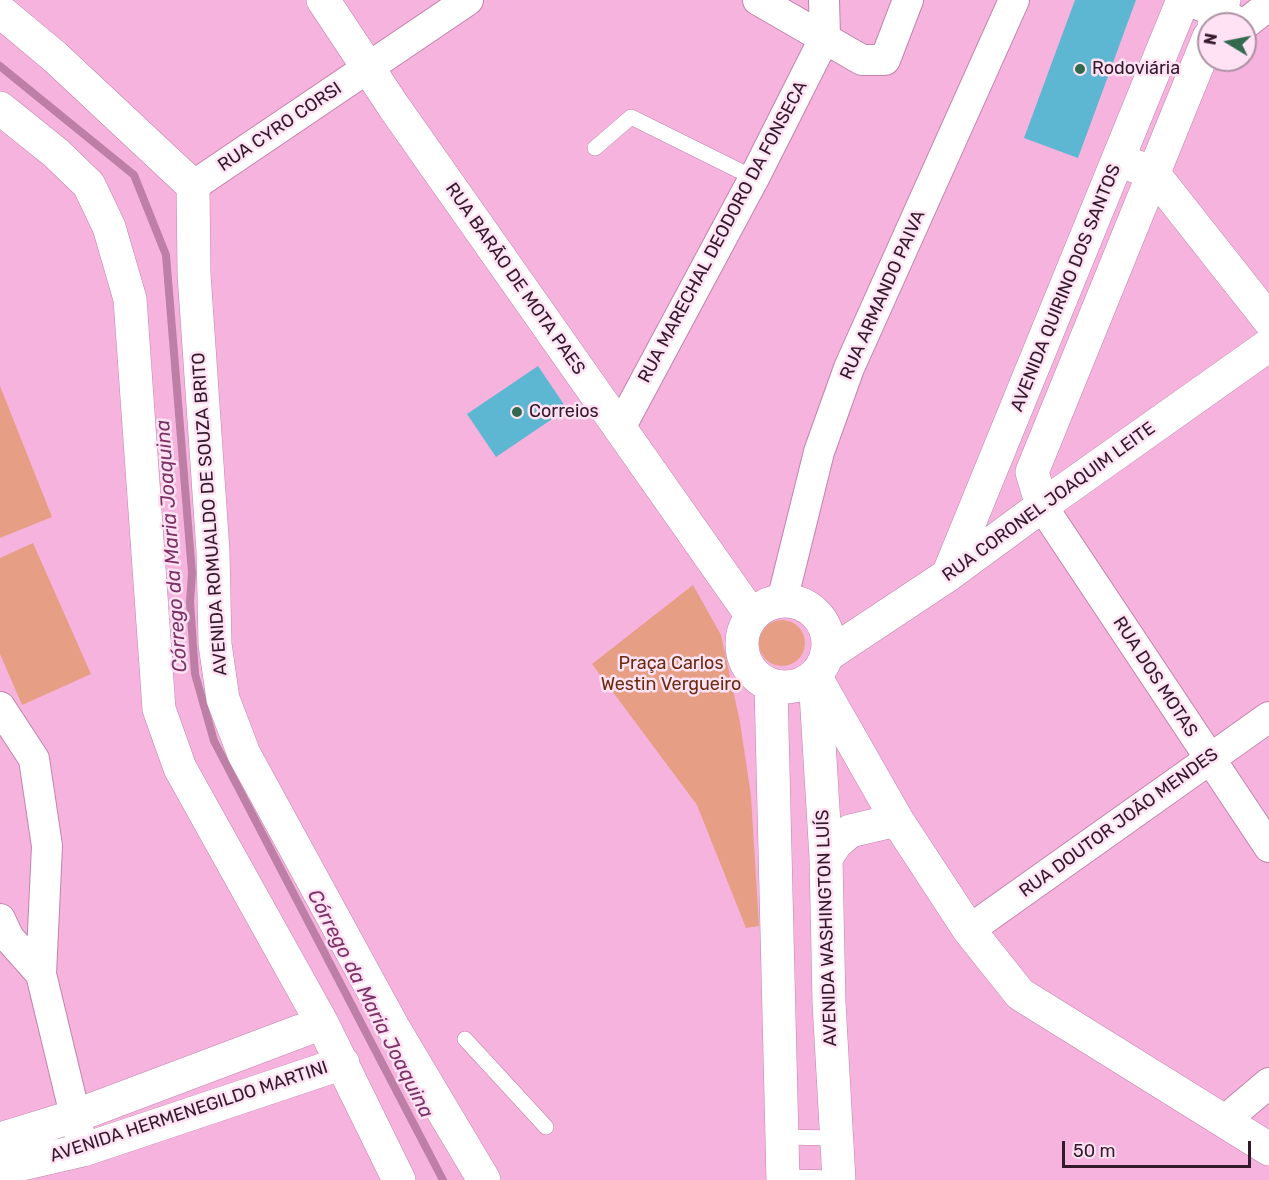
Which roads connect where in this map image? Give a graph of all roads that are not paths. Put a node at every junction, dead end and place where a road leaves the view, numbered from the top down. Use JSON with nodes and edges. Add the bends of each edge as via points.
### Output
{"nodes":[{"id":1,"x":323,"y":0,"type":"edge"},
{"id":2,"x":468,"y":0,"type":"edge"},
{"id":3,"x":758,"y":0,"type":"edge"},
{"id":4,"x":824,"y":0,"type":"edge"},
{"id":5,"x":908,"y":0,"type":"edge"},
{"id":6,"x":1014,"y":0,"type":"edge"},
{"id":7,"x":1185,"y":0,"type":"edge"},
{"id":8,"x":1269,"y":5,"type":"edge"},
{"id":9,"x":0,"y":11,"type":"edge"},
{"id":10,"x":1210,"y":12,"type":"edge"},
{"id":11,"x":1249,"y":12,"type":"edge"},
{"id":12,"x":825,"y":37,"type":"junction"},
{"id":13,"x":368,"y":69,"type":"junction"},
{"id":14,"x":1201,"y":72,"type":"edge"},
{"id":15,"x":0,"y":108,"type":"edge"},
{"id":16,"x":595,"y":148,"type":"dead end"},
{"id":17,"x":1119,"y":160,"type":"junction"},
{"id":18,"x":1153,"y":172,"type":"junction"},
{"id":19,"x":754,"y":178,"type":"junction"},
{"id":20,"x":193,"y":186,"type":"junction"},
{"id":21,"x":1269,"y":320,"type":"edge"},
{"id":22,"x":1269,"y":345,"type":"edge"},
{"id":23,"x":620,"y":428,"type":"junction"},
{"id":24,"x":1042,"y":506,"type":"junction"},
{"id":25,"x":948,"y":575,"type":"junction"},
{"id":26,"x":782,"y":601,"type":"junction"},
{"id":27,"x":752,"y":615,"type":"junction"},
{"id":28,"x":820,"y":666,"type":"junction"},
{"id":29,"x":771,"y":686,"type":"junction"},
{"id":30,"x":0,"y":707,"type":"edge"},
{"id":31,"x":1269,"y":717,"type":"edge"},
{"id":32,"x":1209,"y":759,"type":"junction"},
{"id":33,"x":897,"y":819,"type":"junction"},
{"id":34,"x":1269,"y":847,"type":"edge"},
{"id":35,"x":826,"y":858,"type":"junction"},
{"id":36,"x":0,"y":919,"type":"edge"},
{"id":37,"x":969,"y":930,"type":"junction"},
{"id":38,"x":41,"y":974,"type":"junction"},
{"id":39,"x":322,"y":1023,"type":"junction"},
{"id":40,"x":465,"y":1039,"type":"dead end"},
{"id":41,"x":343,"y":1063,"type":"junction"},
{"id":42,"x":1269,"y":1083,"type":"edge"},
{"id":43,"x":75,"y":1116,"type":"junction"},
{"id":44,"x":1224,"y":1121,"type":"junction"},
{"id":45,"x":546,"y":1127,"type":"dead end"},
{"id":46,"x":781,"y":1137,"type":"junction"},
{"id":47,"x":837,"y":1138,"type":"junction"},
{"id":48,"x":0,"y":1139,"type":"edge"},
{"id":49,"x":1269,"y":1149,"type":"edge"},
{"id":50,"x":83,"y":1150,"type":"junction"},
{"id":51,"x":0,"y":1169,"type":"edge"},
{"id":52,"x":783,"y":1178,"type":"edge"},
{"id":53,"x":839,"y":1179,"type":"edge"},
{"id":54,"x":399,"y":1180,"type":"edge"},
{"id":55,"x":484,"y":1180,"type":"edge"}],
"edges":[{"from":1,"to":13,"type":"main road","name":"RUA BARÃO DE MOTA PAES"},
{"from":2,"to":13,"type":"street","name":"RUA CYRO CORSI"},
{"from":3,"to":12,"type":"street"},
{"from":4,"to":12,"type":"street"},
{"from":5,"to":12,"type":"street","via":[[885,60],[862,60]]},
{"from":6,"to":26,"type":"street","name":"RUA ARMANDO PAIVA","via":[[849,368],[819,452]]},
{"from":7,"to":10,"type":"street"},
{"from":7,"to":17,"type":"main road","name":"AVENIDA QUIRINO DOS SANTOS"},
{"from":8,"to":11,"type":"street"},
{"from":9,"to":20,"type":"main road"},
{"from":12,"to":19,"type":"street","name":"RUA MARECHAL DEODORO DA FONSECA"},
{"from":13,"to":20,"type":"street","name":"RUA CYRO CORSI"},
{"from":13,"to":23,"type":"main road","name":"RUA BARÃO DE MOTA PAES"},
{"from":14,"to":18,"type":"main road","name":"AVENIDA QUIRINO DOS SANTOS"},
{"from":15,"to":39,"type":"main road","via":[[56,153],[88,185],[109,227],[130,299],[159,709],[180,768]]},
{"from":16,"to":19,"type":"lane","via":[[631,117]]},
{"from":17,"to":18,"type":"main road"},
{"from":17,"to":25,"type":"main road","name":"AVENIDA QUIRINO DOS SANTOS"},
{"from":18,"to":21,"type":"main road"},
{"from":18,"to":24,"type":"main road","name":"AVENIDA QUIRINO DOS SANTOS","via":[[1032,472]]},
{"from":19,"to":23,"type":"street","name":"RUA MARECHAL DEODORO DA FONSECA"},
{"from":20,"to":55,"type":"main road","name":"AVENIDA ROMUALDO DE SOUZA BRITO","via":[[194,274],[213,551],[215,644],[223,699],[244,754],[393,1028]]},
{"from":22,"to":24,"type":"main road","name":"RUA CORONEL JOAQUIM LEITE"},
{"from":23,"to":27,"type":"main road","name":"RUA BARÃO DE MOTA PAES"},
{"from":24,"to":25,"type":"main road","name":"RUA CORONEL JOAQUIM LEITE"},
{"from":24,"to":32,"type":"street","name":"RUA DOS MOTAS"},
{"from":25,"to":28,"type":"main road","name":"RUA CORONEL JOAQUIM LEITE"},
{"from":26,"to":27,"type":"main road"},
{"from":26,"to":28,"type":"main road","via":[[808,608],[818,617],[828,642]]},
{"from":27,"to":29,"type":"main road","via":[[741,642],[743,656],[748,669]]},
{"from":28,"to":29,"type":"main road","via":[[794,687]]},
{"from":28,"to":33,"type":"main road"},
{"from":28,"to":35,"type":"main road","name":"AVENIDA WASHINGTON LUÍS"},
{"from":29,"to":46,"type":"main road"},
{"from":30,"to":38,"type":"street","via":[[34,759],[48,846]]},
{"from":31,"to":32,"type":"street","name":"RUA DOUTOR JOÃO MENDES"},
{"from":32,"to":34,"type":"street","name":"RUA DOS MOTAS"},
{"from":32,"to":37,"type":"street","name":"RUA DOUTOR JOÃO MENDES"},
{"from":33,"to":35,"type":"main road","via":[[850,831]]},
{"from":33,"to":37,"type":"main road"},
{"from":35,"to":47,"type":"main road","name":"AVENIDA WASHINGTON LUÍS"},
{"from":36,"to":38,"type":"street","via":[[9,938]]},
{"from":37,"to":44,"type":"main road","via":[[1020,994]]},
{"from":38,"to":43,"type":"street"},
{"from":39,"to":41,"type":"main road"},
{"from":39,"to":43,"type":"main road","name":"AVENIDA HERMENEGILDO MARTINI"},
{"from":40,"to":45,"type":"lane"},
{"from":41,"to":50,"type":"main road","name":"AVENIDA HERMENEGILDO MARTINI"},
{"from":41,"to":54,"type":"main road"},
{"from":42,"to":44,"type":"street"},
{"from":43,"to":48,"type":"main road","name":"AVENIDA HERMENEGILDO MARTINI"},
{"from":43,"to":50,"type":"street"},
{"from":44,"to":49,"type":"main road"},
{"from":46,"to":47,"type":"lane"},
{"from":46,"to":52,"type":"main road"},
{"from":47,"to":53,"type":"main road","name":"AVENIDA WASHINGTON LUÍS"},
{"from":50,"to":51,"type":"main road","name":"AVENIDA HERMENEGILDO MARTINI"},
{"from":52,"to":53,"type":"lane"}]}
